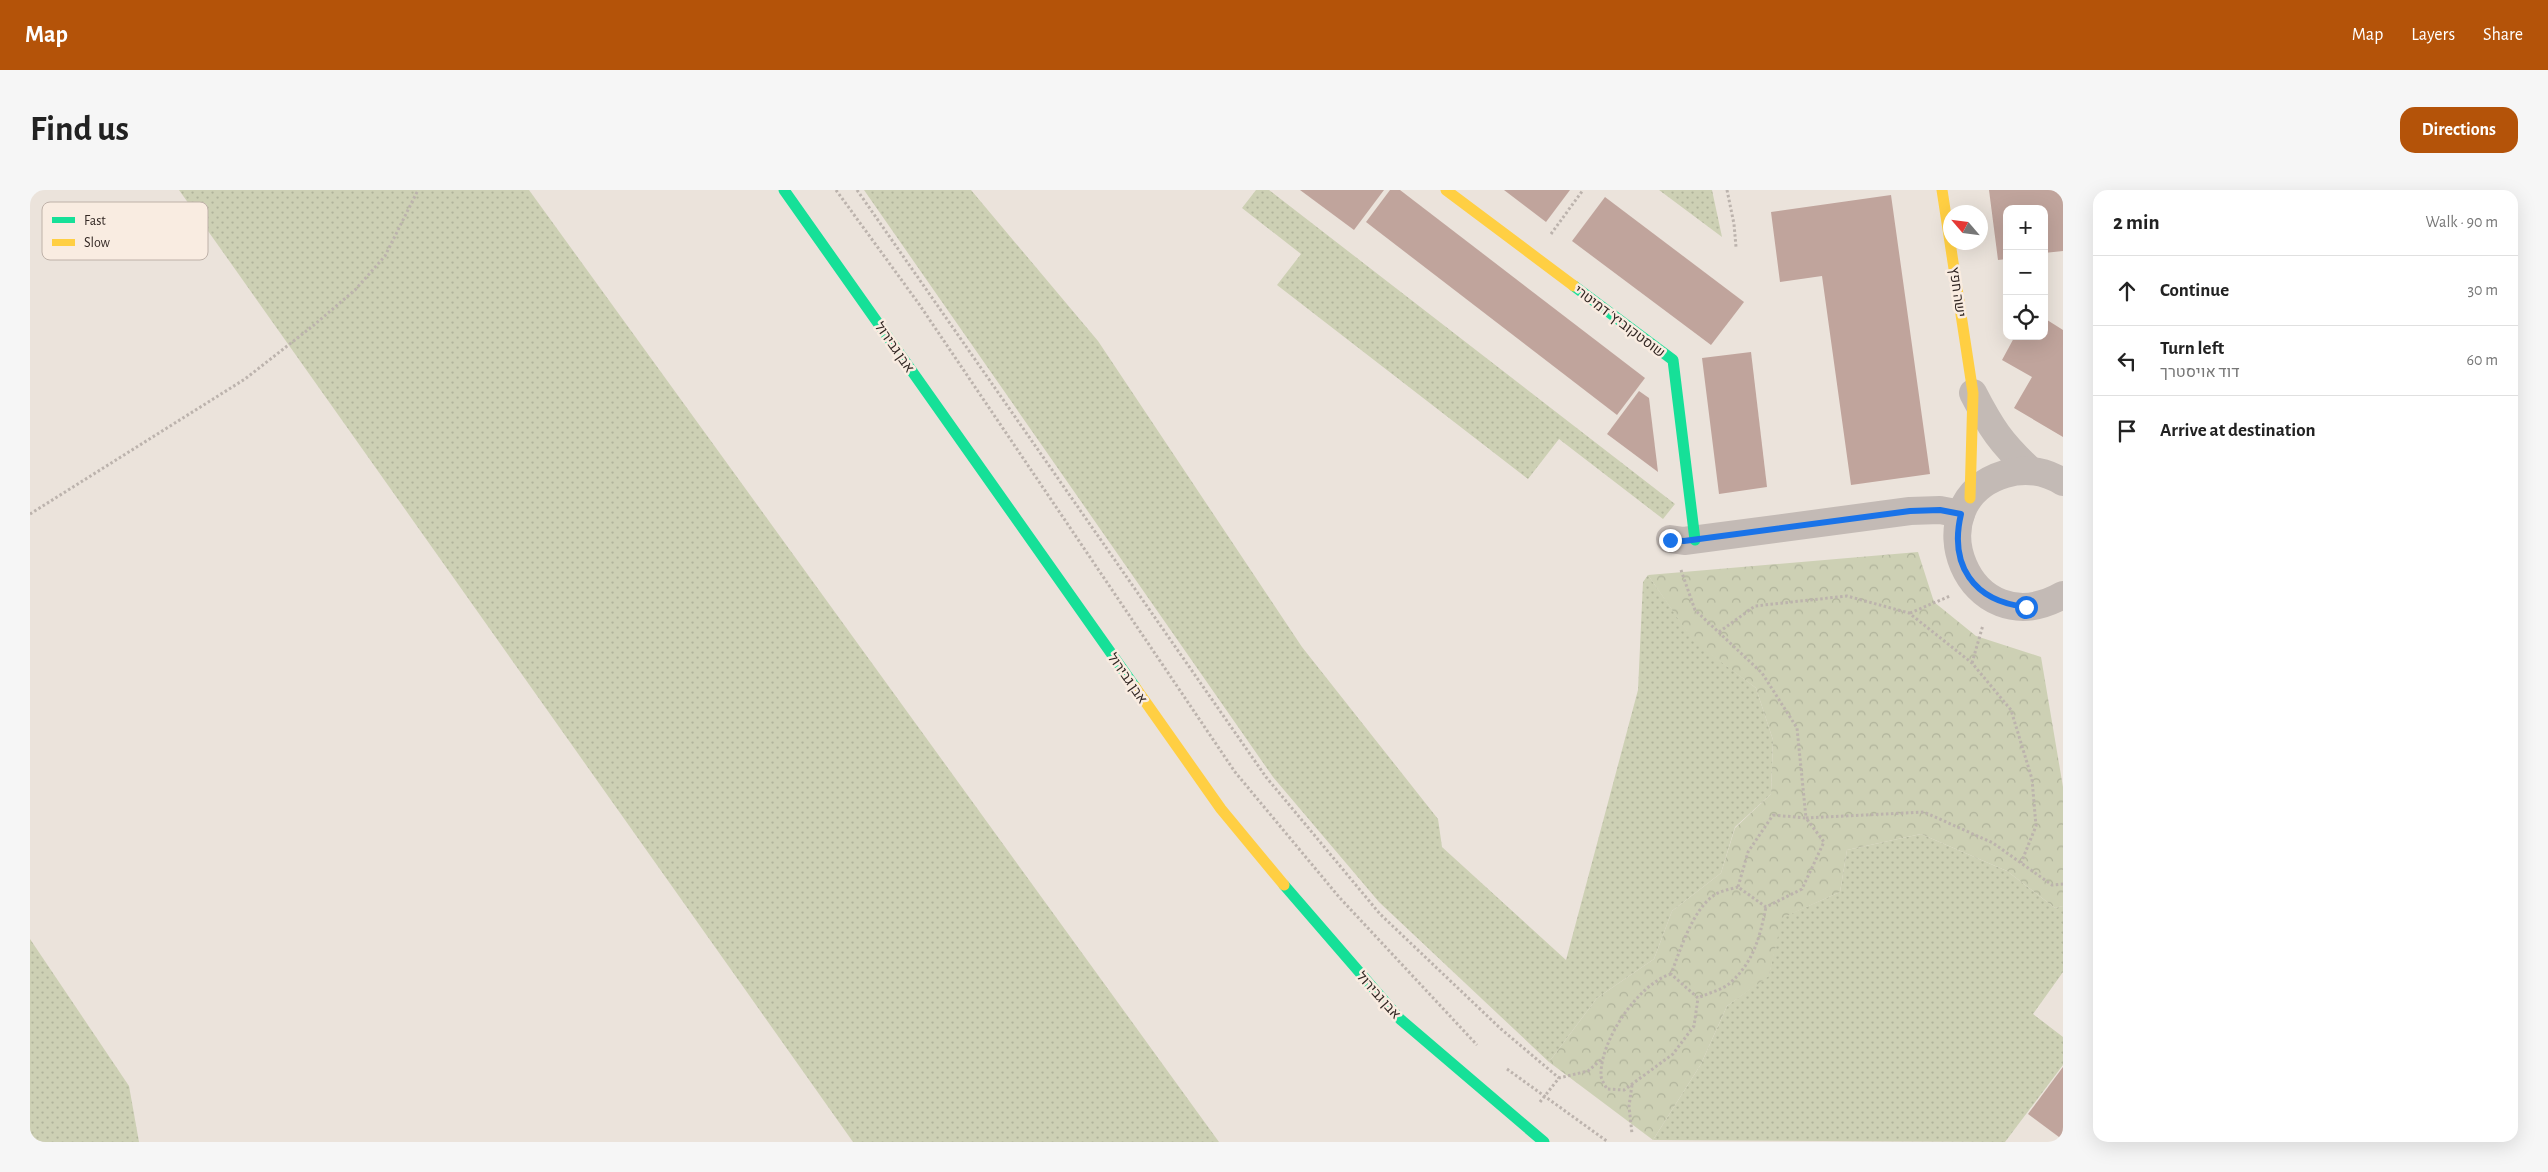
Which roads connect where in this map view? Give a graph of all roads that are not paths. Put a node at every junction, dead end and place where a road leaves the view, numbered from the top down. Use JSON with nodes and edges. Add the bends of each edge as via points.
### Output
{"nodes":[{"id":1,"x":784,"y":190,"type":"edge"},
{"id":2,"x":1446,"y":190,"type":"edge"},
{"id":3,"x":1942,"y":190,"type":"edge"},
{"id":4,"x":1973,"y":393,"type":"junction"},
{"id":5,"x":2030,"y":470,"type":"junction"},
{"id":6,"x":2063,"y":482,"type":"edge"},
{"id":7,"x":1966,"y":506,"type":"junction"},
{"id":8,"x":1682,"y":540,"type":"joint"},
{"id":9,"x":2063,"y":596,"type":"edge"},
{"id":10,"x":1544,"y":1142,"type":"edge"}],
"edges":[{"from":1,"to":10,"type":"street","name":"אבן גבירול","via":[[1221,809],[1400,1019]]},
{"from":2,"to":8,"type":"street","name":"שוסטקוביץ' דמיטרי","via":[[1673,360]]},
{"from":3,"to":4,"type":"street","name":"ישה חפץ"},
{"from":4,"to":5,"type":"street","name":"ישה חפץ","via":[[1991,429]]},
{"from":4,"to":7,"type":"street","name":"ישה חפץ"},
{"from":5,"to":6,"type":"street"},
{"from":5,"to":7,"type":"street","via":[[1997,476],[1982,485]]},
{"from":7,"to":8,"type":"street"},
{"from":7,"to":9,"type":"street","via":[[1957,533],[1958,552],[1964,570],[1982,591],[2007,605],[2026,607],[2045,604]]}]}
